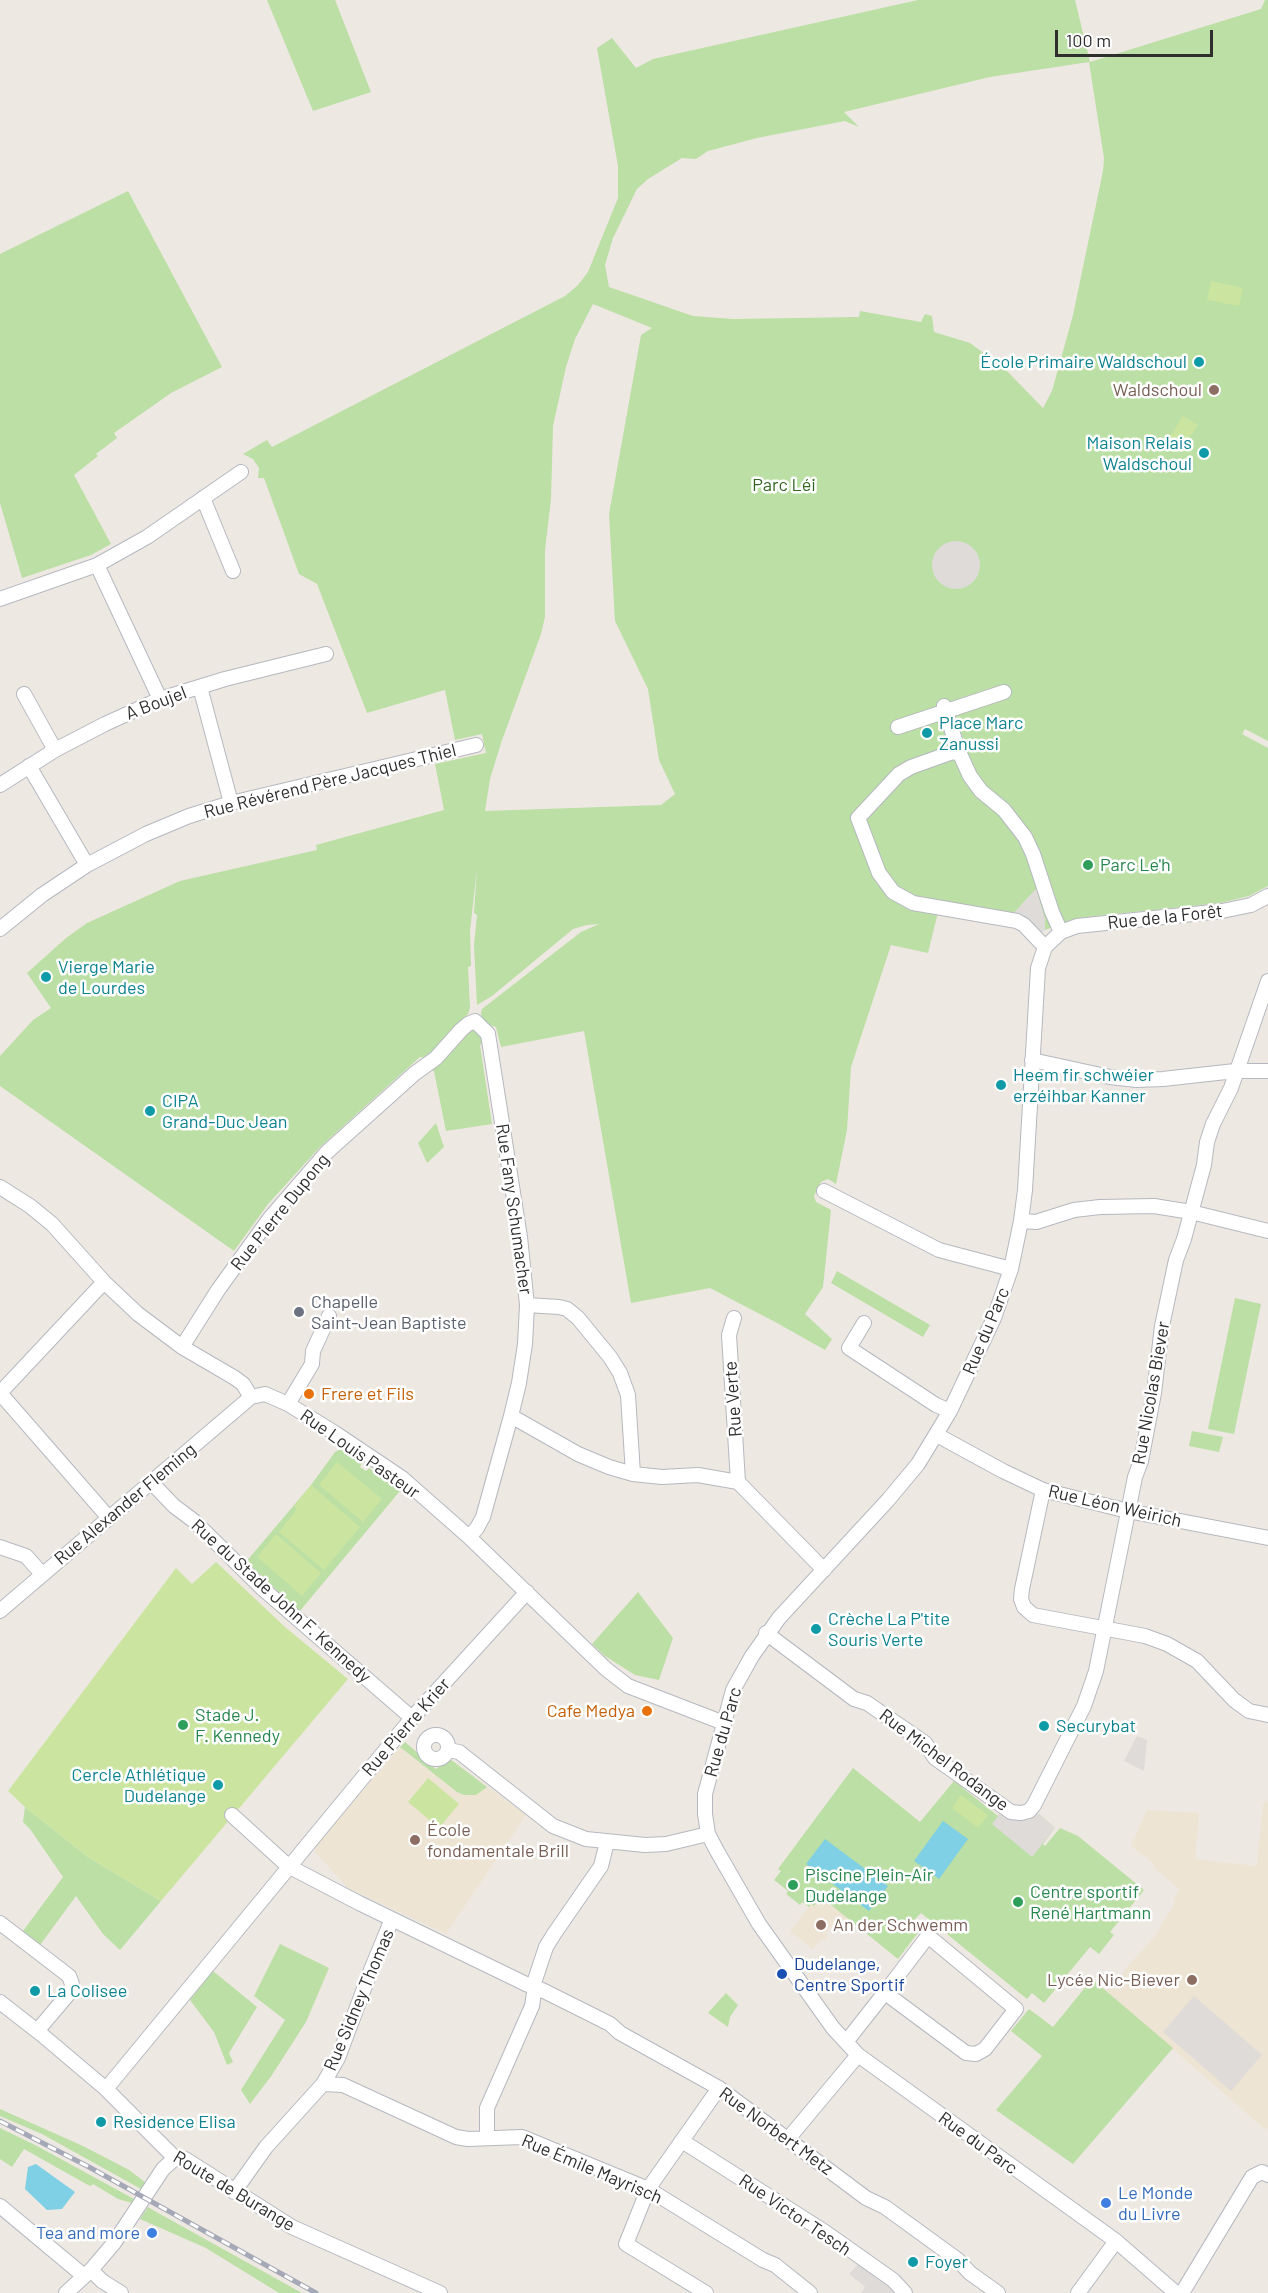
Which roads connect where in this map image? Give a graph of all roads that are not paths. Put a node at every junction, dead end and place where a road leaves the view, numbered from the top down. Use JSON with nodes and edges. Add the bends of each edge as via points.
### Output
{"nodes":[{"id":1,"x":241,"y":472,"type":"dead end"},
{"id":2,"x":204,"y":498,"type":"junction"},
{"id":3,"x":97,"y":565,"type":"junction"},
{"id":4,"x":233,"y":571,"type":"dead end"},
{"id":5,"x":0,"y":600,"type":"edge"},
{"id":6,"x":326,"y":654,"type":"dead end"},
{"id":7,"x":200,"y":687,"type":"junction"},
{"id":8,"x":1004,"y":692,"type":"dead end"},
{"id":9,"x":24,"y":694,"type":"dead end"},
{"id":10,"x":160,"y":699,"type":"junction"},
{"id":11,"x":945,"y":709,"type":"junction"},
{"id":12,"x":898,"y":727,"type":"dead end"},
{"id":13,"x":956,"y":740,"type":"dead end"},
{"id":14,"x":476,"y":745,"type":"dead end"},
{"id":15,"x":55,"y":750,"type":"junction"},
{"id":16,"x":29,"y":766,"type":"junction"},
{"id":17,"x":0,"y":785,"type":"edge"},
{"id":18,"x":231,"y":803,"type":"junction"},
{"id":19,"x":87,"y":865,"type":"junction"},
{"id":20,"x":1268,"y":897,"type":"edge"},
{"id":21,"x":0,"y":929,"type":"edge"},
{"id":22,"x":1061,"y":932,"type":"junction"},
{"id":23,"x":1046,"y":946,"type":"junction"},
{"id":24,"x":1268,"y":981,"type":"edge"},
{"id":25,"x":475,"y":1021,"type":"joint"},
{"id":26,"x":1032,"y":1060,"type":"junction"},
{"id":27,"x":1235,"y":1071,"type":"junction"},
{"id":28,"x":1268,"y":1071,"type":"edge"},
{"id":29,"x":0,"y":1187,"type":"edge"},
{"id":30,"x":824,"y":1191,"type":"dead end"},
{"id":31,"x":1191,"y":1212,"type":"junction"},
{"id":32,"x":1021,"y":1221,"type":"junction"},
{"id":33,"x":1268,"y":1231,"type":"edge"},
{"id":34,"x":1011,"y":1269,"type":"junction"},
{"id":35,"x":104,"y":1282,"type":"junction"},
{"id":36,"x":527,"y":1305,"type":"junction"},
{"id":37,"x":329,"y":1316,"type":"dead end"},
{"id":38,"x":734,"y":1318,"type":"dead end"},
{"id":39,"x":864,"y":1323,"type":"dead end"},
{"id":40,"x":182,"y":1347,"type":"junction"},
{"id":41,"x":0,"y":1393,"type":"edge"},
{"id":42,"x":251,"y":1397,"type":"junction"},
{"id":43,"x":288,"y":1404,"type":"junction"},
{"id":44,"x":950,"y":1411,"type":"junction"},
{"id":45,"x":511,"y":1416,"type":"junction"},
{"id":46,"x":937,"y":1435,"type":"junction"},
{"id":47,"x":633,"y":1474,"type":"junction"},
{"id":48,"x":151,"y":1482,"type":"junction"},
{"id":49,"x":738,"y":1482,"type":"junction"},
{"id":50,"x":1043,"y":1490,"type":"junction"},
{"id":51,"x":1128,"y":1511,"type":"junction"},
{"id":52,"x":109,"y":1518,"type":"junction"},
{"id":53,"x":469,"y":1537,"type":"junction"},
{"id":54,"x":1268,"y":1538,"type":"edge"},
{"id":55,"x":0,"y":1547,"type":"edge"},
{"id":56,"x":824,"y":1570,"type":"junction"},
{"id":57,"x":42,"y":1574,"type":"junction"},
{"id":58,"x":527,"y":1592,"type":"junction"},
{"id":59,"x":0,"y":1611,"type":"edge"},
{"id":60,"x":1105,"y":1628,"type":"junction"},
{"id":61,"x":766,"y":1634,"type":"junction"},
{"id":62,"x":1268,"y":1714,"type":"edge"},
{"id":63,"x":412,"y":1718,"type":"junction"},
{"id":64,"x":724,"y":1723,"type":"junction"},
{"id":65,"x":448,"y":1750,"type":"dead end"},
{"id":66,"x":1034,"y":1805,"type":"joint"},
{"id":67,"x":232,"y":1815,"type":"dead end"},
{"id":68,"x":708,"y":1834,"type":"junction"},
{"id":69,"x":607,"y":1842,"type":"junction"},
{"id":70,"x":288,"y":1866,"type":"junction"},
{"id":71,"x":392,"y":1919,"type":"junction"},
{"id":72,"x":0,"y":1923,"type":"edge"},
{"id":73,"x":534,"y":1987,"type":"junction"},
{"id":74,"x":883,"y":1995,"type":"junction"},
{"id":75,"x":0,"y":2002,"type":"edge"},
{"id":76,"x":37,"y":2031,"type":"junction"},
{"id":77,"x":846,"y":2042,"type":"junction"},
{"id":78,"x":858,"y":2055,"type":"junction"},
{"id":79,"x":322,"y":2084,"type":"junction"},
{"id":80,"x":719,"y":2088,"type":"junction"},
{"id":81,"x":106,"y":2089,"type":"junction"},
{"id":82,"x":487,"y":2137,"type":"junction"},
{"id":83,"x":788,"y":2139,"type":"junction"},
{"id":84,"x":682,"y":2141,"type":"junction"},
{"id":85,"x":175,"y":2158,"type":"junction"},
{"id":86,"x":1268,"y":2175,"type":"edge"},
{"id":87,"x":648,"y":2189,"type":"junction"},
{"id":88,"x":234,"y":2192,"type":"junction"},
{"id":89,"x":0,"y":2206,"type":"edge"},
{"id":90,"x":1116,"y":2241,"type":"junction"},
{"id":91,"x":87,"y":2273,"type":"junction"},
{"id":92,"x":66,"y":2293,"type":"edge"},
{"id":93,"x":121,"y":2293,"type":"edge"},
{"id":94,"x":440,"y":2293,"type":"edge"},
{"id":95,"x":706,"y":2293,"type":"edge"},
{"id":96,"x":810,"y":2293,"type":"edge"},
{"id":97,"x":905,"y":2293,"type":"edge"},
{"id":98,"x":998,"y":2293,"type":"edge"},
{"id":99,"x":1078,"y":2293,"type":"edge"},
{"id":100,"x":1176,"y":2293,"type":"edge"},
{"id":101,"x":1182,"y":2293,"type":"edge"}],
"edges":[{"from":1,"to":2,"type":"street"},
{"from":2,"to":3,"type":"street"},
{"from":2,"to":4,"type":"street"},
{"from":3,"to":5,"type":"street"},
{"from":3,"to":10,"type":"street"},
{"from":6,"to":7,"type":"street","name":"A Boujel"},
{"from":7,"to":10,"type":"street","name":"A Boujel"},
{"from":7,"to":18,"type":"street"},
{"from":8,"to":11,"type":"street"},
{"from":9,"to":15,"type":"street"},
{"from":10,"to":15,"type":"street","name":"A Boujel"},
{"from":11,"to":12,"type":"street"},
{"from":11,"to":13,"type":"street"},
{"from":14,"to":18,"type":"street","name":"Rue Révérend Père Jacques Thiel"},
{"from":15,"to":16,"type":"street","name":"A Boujel"},
{"from":16,"to":17,"type":"street","name":"A Boujel"},
{"from":16,"to":19,"type":"street"},
{"from":18,"to":19,"type":"street","name":"Rue Révérend Père Jacques Thiel","via":[[189,816]]},
{"from":19,"to":21,"type":"street","name":"Rue Révérend Père Jacques Thiel"},
{"from":20,"to":22,"type":"street","name":"Rue de la Forêt","via":[[1222,911],[1077,926]]},
{"from":22,"to":23,"type":"street","name":"Rue de la Forêt"},
{"from":22,"to":23,"type":"street","via":[[1024,837],[1004,810],[981,791],[960,754],[953,752],[899,774],[858,818],[879,873],[893,892],[913,903],[1017,921]]},
{"from":23,"to":26,"type":"street","name":"Rue du Parc","via":[[1038,968]]},
{"from":24,"to":27,"type":"street","name":"Rue Nicolas Biever"},
{"from":25,"to":36,"type":"street","name":"Rue Fany Schumacher","via":[[488,1034]]},
{"from":25,"to":40,"type":"street","name":"Rue Pierre Dupong","via":[[327,1152],[270,1218]]},
{"from":26,"to":27,"type":"street","via":[[1136,1080]]},
{"from":26,"to":32,"type":"street","name":"Rue du Parc"},
{"from":27,"to":28,"type":"street"},
{"from":27,"to":31,"type":"street","name":"Rue Nicolas Biever","via":[[1207,1142]]},
{"from":29,"to":35,"type":"street","via":[[52,1224]]},
{"from":30,"to":34,"type":"street","via":[[939,1250]]},
{"from":31,"to":32,"type":"street","via":[[1119,1206],[1074,1210],[1036,1222]]},
{"from":31,"to":33,"type":"street"},
{"from":31,"to":51,"type":"street","name":"Rue Nicolas Biever","via":[[1176,1260],[1154,1393]]},
{"from":32,"to":34,"type":"street","name":"Rue du Parc"},
{"from":34,"to":44,"type":"street","name":"Rue du Parc","via":[[994,1318]]},
{"from":35,"to":40,"type":"street"},
{"from":35,"to":41,"type":"street"},
{"from":36,"to":45,"type":"street","name":"Rue Fany Schumacher","via":[[524,1354]]},
{"from":36,"to":47,"type":"street","via":[[567,1310],[610,1357],[628,1395]]},
{"from":37,"to":43,"type":"street","via":[[313,1351],[312,1364]]},
{"from":38,"to":49,"type":"street","name":"Rue Verte","via":[[729,1335]]},
{"from":39,"to":44,"type":"street","via":[[849,1348]]},
{"from":40,"to":42,"type":"street","via":[[236,1378]]},
{"from":41,"to":52,"type":"street"},
{"from":42,"to":43,"type":"street","name":"Rue Louis Pasteur","via":[[265,1394]]},
{"from":42,"to":48,"type":"street","name":"Rue Alexander Fleming"},
{"from":43,"to":53,"type":"street","name":"Rue Louis Pasteur","via":[[402,1478]]},
{"from":44,"to":46,"type":"street","name":"Rue du Parc"},
{"from":45,"to":47,"type":"street","via":[[596,1462]]},
{"from":45,"to":53,"type":"street","name":"Rue Fany Schumacher","via":[[483,1517]]},
{"from":46,"to":50,"type":"street","name":"Rue Léon Weirich"},
{"from":46,"to":56,"type":"street","name":"Rue du Parc","via":[[896,1491]]},
{"from":47,"to":49,"type":"street","via":[[698,1475]]},
{"from":48,"to":52,"type":"street","name":"Rue Alexander Fleming"},
{"from":48,"to":63,"type":"street","name":"Rue du Stade John F. Kennedy","via":[[263,1589]]},
{"from":49,"to":56,"type":"street"},
{"from":50,"to":51,"type":"street","name":"Rue Léon Weirich"},
{"from":50,"to":60,"type":"street","via":[[1022,1589],[1024,1607],[1033,1615]]},
{"from":51,"to":54,"type":"street","name":"Rue Léon Weirich"},
{"from":51,"to":60,"type":"street","name":"Rue Nicolas Biever"},
{"from":52,"to":57,"type":"street","name":"Rue Alexander Fleming"},
{"from":53,"to":58,"type":"street","name":"Rue Louis Pasteur"},
{"from":55,"to":57,"type":"street","via":[[26,1556]]},
{"from":56,"to":61,"type":"street","name":"Rue du Parc"},
{"from":57,"to":59,"type":"street","name":"Rue Alexander Fleming"},
{"from":58,"to":63,"type":"street","name":"Rue Pierre Krier"},
{"from":58,"to":64,"type":"street","name":"Rue Louis Pasteur","via":[[628,1686]]},
{"from":60,"to":62,"type":"street","via":[[1167,1644],[1197,1661],[1249,1711]]},
{"from":60,"to":66,"type":"street","name":"Rue Nicolas Biever","via":[[1084,1706]]},
{"from":61,"to":64,"type":"street","name":"Rue du Parc","via":[[737,1682]]},
{"from":61,"to":66,"type":"street","name":"Rue Michel Rodange","via":[[854,1699],[867,1703],[925,1743],[935,1758],[1011,1812],[1021,1814]]},
{"from":63,"to":70,"type":"street","name":"Rue Pierre Krier"},
{"from":64,"to":68,"type":"street","name":"Rue du Parc","via":[[705,1794]]},
{"from":65,"to":69,"type":"street","via":[[459,1752],[553,1826],[586,1839]]},
{"from":67,"to":70,"type":"street"},
{"from":68,"to":69,"type":"street","via":[[666,1844]]},
{"from":68,"to":77,"type":"street","name":"Rue du Parc","via":[[759,1924]]},
{"from":69,"to":73,"type":"street","via":[[601,1866],[546,1947]]},
{"from":70,"to":71,"type":"street","name":"Rue Norbert Metz"},
{"from":70,"to":81,"type":"street","name":"Rue Pierre Krier"},
{"from":71,"to":73,"type":"street","name":"Rue Norbert Metz"},
{"from":71,"to":79,"type":"street","name":"Rue Sidney Thomas","via":[[338,2058]]},
{"from":72,"to":76,"type":"street","via":[[69,1976],[72,1984],[71,1991]]},
{"from":73,"to":80,"type":"street","name":"Rue Norbert Metz","via":[[610,2024]]},
{"from":73,"to":82,"type":"street","via":[[532,2006],[487,2108]]},
{"from":74,"to":74,"type":"street","via":[[928,1936],[1016,2008],[985,2049],[966,2054]]},
{"from":74,"to":77,"type":"street"},
{"from":75,"to":76,"type":"street","name":"Route de Burange"},
{"from":76,"to":81,"type":"street","name":"Route de Burange"},
{"from":77,"to":78,"type":"street","name":"Rue du Parc"},
{"from":78,"to":83,"type":"street"},
{"from":78,"to":90,"type":"street","name":"Rue du Parc"},
{"from":79,"to":82,"type":"street","name":"Rue Émile Mayrisch","via":[[343,2085],[456,2137]]},
{"from":79,"to":88,"type":"street","name":"Rue Sidney Thomas","via":[[266,2147]]},
{"from":80,"to":83,"type":"street","name":"Rue Norbert Metz"},
{"from":80,"to":84,"type":"street"},
{"from":81,"to":85,"type":"street","name":"Route de Burange"},
{"from":82,"to":87,"type":"street","name":"Rue Émile Mayrisch","via":[[522,2137]]},
{"from":83,"to":98,"type":"street","name":"Rue Norbert Metz","via":[[866,2198],[885,2206]]},
{"from":84,"to":87,"type":"street"},
{"from":84,"to":97,"type":"street","name":"Rue Victor Tesch","via":[[825,2232]]},
{"from":85,"to":88,"type":"street","name":"Route de Burange","via":[[184,2159]]},
{"from":85,"to":91,"type":"street","via":[[114,2243]]},
{"from":86,"to":101,"type":"street","via":[[1262,2172],[1252,2178]]},
{"from":87,"to":95,"type":"street","via":[[626,2244]]},
{"from":87,"to":96,"type":"street","name":"Rue Émile Mayrisch","via":[[775,2265]]},
{"from":88,"to":94,"type":"street","name":"Route de Burange","via":[[292,2227]]},
{"from":89,"to":91,"type":"street"},
{"from":90,"to":99,"type":"street"},
{"from":90,"to":100,"type":"street","name":"Rue du Parc"},
{"from":91,"to":92,"type":"street"},
{"from":91,"to":93,"type":"street"}]}
